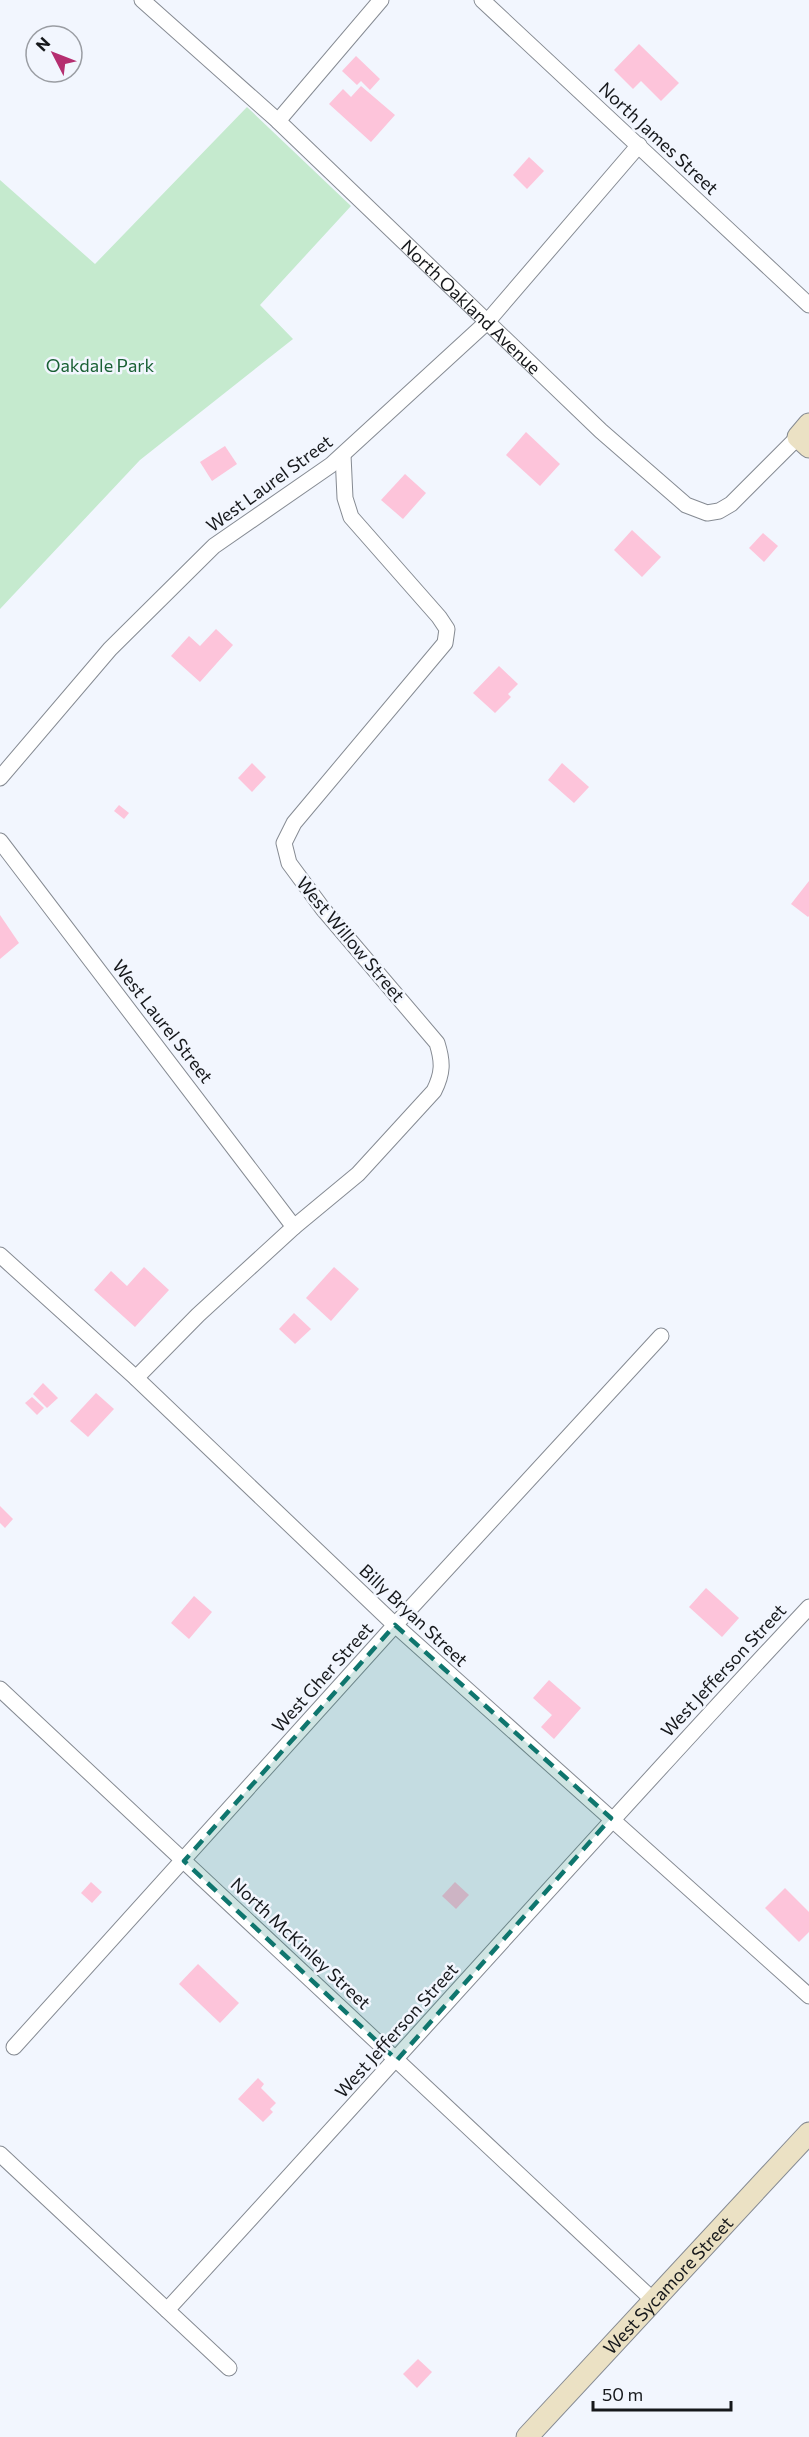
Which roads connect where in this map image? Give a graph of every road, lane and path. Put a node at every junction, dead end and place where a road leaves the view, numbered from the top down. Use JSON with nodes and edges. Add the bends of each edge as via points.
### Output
{"nodes":[{"id":1,"x":142,"y":0,"type":"edge"},
{"id":2,"x":381,"y":0,"type":"edge"},
{"id":3,"x":482,"y":0,"type":"edge"},
{"id":4,"x":278,"y":121,"type":"junction"},
{"id":5,"x":639,"y":145,"type":"junction"},
{"id":6,"x":809,"y":305,"type":"edge"},
{"id":7,"x":487,"y":322,"type":"junction"},
{"id":8,"x":805,"y":436,"type":"edge"},
{"id":9,"x":343,"y":455,"type":"junction"},
{"id":10,"x":0,"y":778,"type":"edge"},
{"id":11,"x":0,"y":841,"type":"edge"},
{"id":12,"x":294,"y":1227,"type":"junction"},
{"id":13,"x":0,"y":1255,"type":"edge"},
{"id":14,"x":661,"y":1336,"type":"dead end"},
{"id":15,"x":136,"y":1378,"type":"junction"},
{"id":16,"x":809,"y":1607,"type":"edge"},
{"id":17,"x":395,"y":1625,"type":"junction"},
{"id":18,"x":0,"y":1689,"type":"edge"},
{"id":19,"x":611,"y":1818,"type":"junction"},
{"id":20,"x":184,"y":1861,"type":"junction"},
{"id":21,"x":809,"y":1996,"type":"edge"},
{"id":22,"x":14,"y":2047,"type":"dead end"},
{"id":23,"x":397,"y":2060,"type":"junction"},
{"id":24,"x":809,"y":2133,"type":"edge"},
{"id":25,"x":0,"y":2154,"type":"edge"},
{"id":26,"x":653,"y":2300,"type":"junction"},
{"id":27,"x":167,"y":2310,"type":"junction"},
{"id":28,"x":229,"y":2368,"type":"dead end"},
{"id":29,"x":527,"y":2437,"type":"edge"}],
"edges":[{"from":1,"to":4,"type":"street","name":"North Oakland Avenue"},
{"from":2,"to":4,"type":"street"},
{"from":3,"to":5,"type":"street","name":"North James Street"},
{"from":4,"to":7,"type":"street","name":"North Oakland Avenue"},
{"from":5,"to":6,"type":"street","name":"North James Street"},
{"from":5,"to":7,"type":"street","name":"West Laurel Street"},
{"from":7,"to":8,"type":"street","name":"North Oakland Avenue","via":[[601,431],[686,505],[707,513],[731,504]]},
{"from":7,"to":9,"type":"street","name":"West Laurel Street"},
{"from":9,"to":10,"type":"street","name":"West Laurel Street","via":[[214,546],[110,650]]},
{"from":9,"to":12,"type":"street","name":"West Willow Street","via":[[345,498],[351,517],[447,629],[445,642],[294,822],[284,843],[289,863],[437,1043],[443,1061],[434,1091],[358,1174]]},
{"from":11,"to":12,"type":"street","name":"West Laurel Street"},
{"from":12,"to":15,"type":"street","name":"West Willow Street","via":[[192,1320]]},
{"from":13,"to":15,"type":"street","name":"Billy Bryan Street"},
{"from":14,"to":17,"type":"street","name":"West Gher Street"},
{"from":15,"to":17,"type":"street","name":"Billy Bryan Street"},
{"from":16,"to":19,"type":"street","name":"West Jefferson Street"},
{"from":17,"to":19,"type":"street","name":"Billy Bryan Street"},
{"from":17,"to":20,"type":"street","name":"West Gher Street"},
{"from":18,"to":20,"type":"street","name":"North McKinley Street"},
{"from":19,"to":21,"type":"street","name":"Billy Bryan Street"},
{"from":19,"to":23,"type":"street","name":"West Jefferson Street"},
{"from":20,"to":22,"type":"street","name":"West Gher Street"},
{"from":20,"to":23,"type":"street","name":"North McKinley Street"},
{"from":23,"to":26,"type":"street","name":"North McKinley Street"},
{"from":23,"to":27,"type":"street","name":"West Jefferson Street"},
{"from":24,"to":26,"type":"street","name":"West Sycamore Street"},
{"from":25,"to":27,"type":"street"},
{"from":26,"to":29,"type":"street","name":"West Sycamore Street"},
{"from":27,"to":28,"type":"street"}]}
